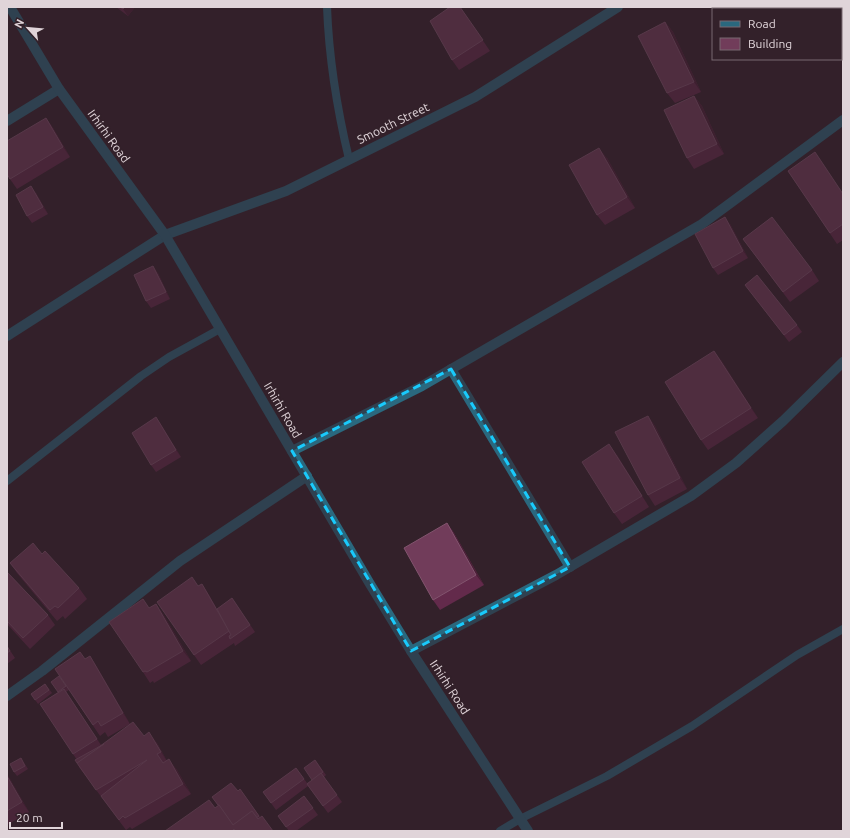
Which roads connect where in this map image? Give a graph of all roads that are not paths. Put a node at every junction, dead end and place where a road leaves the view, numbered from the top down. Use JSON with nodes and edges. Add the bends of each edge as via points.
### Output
{"nodes":[{"id":1,"x":10,"y":7,"type":"edge"},
{"id":2,"x":327,"y":7,"type":"edge"},
{"id":3,"x":618,"y":7,"type":"edge"},
{"id":4,"x":59,"y":89,"type":"junction"},
{"id":5,"x":843,"y":120,"type":"edge"},
{"id":6,"x":7,"y":122,"type":"edge"},
{"id":7,"x":349,"y":160,"type":"junction"},
{"id":8,"x":165,"y":235,"type":"junction"},
{"id":9,"x":220,"y":329,"type":"junction"},
{"id":10,"x":7,"y":336,"type":"edge"},
{"id":11,"x":843,"y":362,"type":"edge"},
{"id":12,"x":451,"y":369,"type":"junction"},
{"id":13,"x":292,"y":451,"type":"junction"},
{"id":14,"x":307,"y":476,"type":"junction"},
{"id":15,"x":7,"y":481,"type":"edge"},
{"id":16,"x":570,"y":567,"type":"junction"},
{"id":17,"x":843,"y":629,"type":"edge"},
{"id":18,"x":411,"y":651,"type":"junction"},
{"id":19,"x":7,"y":696,"type":"edge"},
{"id":20,"x":520,"y":819,"type":"junction"},
{"id":21,"x":500,"y":831,"type":"edge"},
{"id":22,"x":528,"y":831,"type":"edge"}],
"edges":[{"from":1,"to":4,"type":"street","name":"Irhirhi Road"},
{"from":2,"to":7,"type":"lane","via":[[328,40]]},
{"from":3,"to":7,"type":"street","name":"Smooth Street","via":[[475,97]]},
{"from":4,"to":6,"type":"street"},
{"from":4,"to":8,"type":"street","name":"Irhirhi Road"},
{"from":5,"to":12,"type":"street","via":[[702,224]]},
{"from":7,"to":8,"type":"street","name":"Smooth Street","via":[[286,191]]},
{"from":8,"to":9,"type":"street","name":"Irhirhi Road"},
{"from":8,"to":10,"type":"street","name":"Smooth Street"},
{"from":9,"to":13,"type":"street","name":"Irhirhi Road"},
{"from":9,"to":15,"type":"lane","via":[[169,357],[141,376]]},
{"from":11,"to":16,"type":"street","via":[[736,463],[691,496]]},
{"from":12,"to":13,"type":"street"},
{"from":12,"to":16,"type":"street"},
{"from":13,"to":14,"type":"street","name":"Irhirhi Road"},
{"from":14,"to":18,"type":"street","name":"Irhirhi Road"},
{"from":14,"to":19,"type":"street","via":[[180,561]]},
{"from":16,"to":18,"type":"street"},
{"from":17,"to":20,"type":"lane","via":[[798,655],[692,726],[614,772]]},
{"from":18,"to":20,"type":"street","name":"Irhirhi Road"},
{"from":20,"to":21,"type":"lane"},
{"from":20,"to":22,"type":"street","name":"Irhirhi Road"}]}
